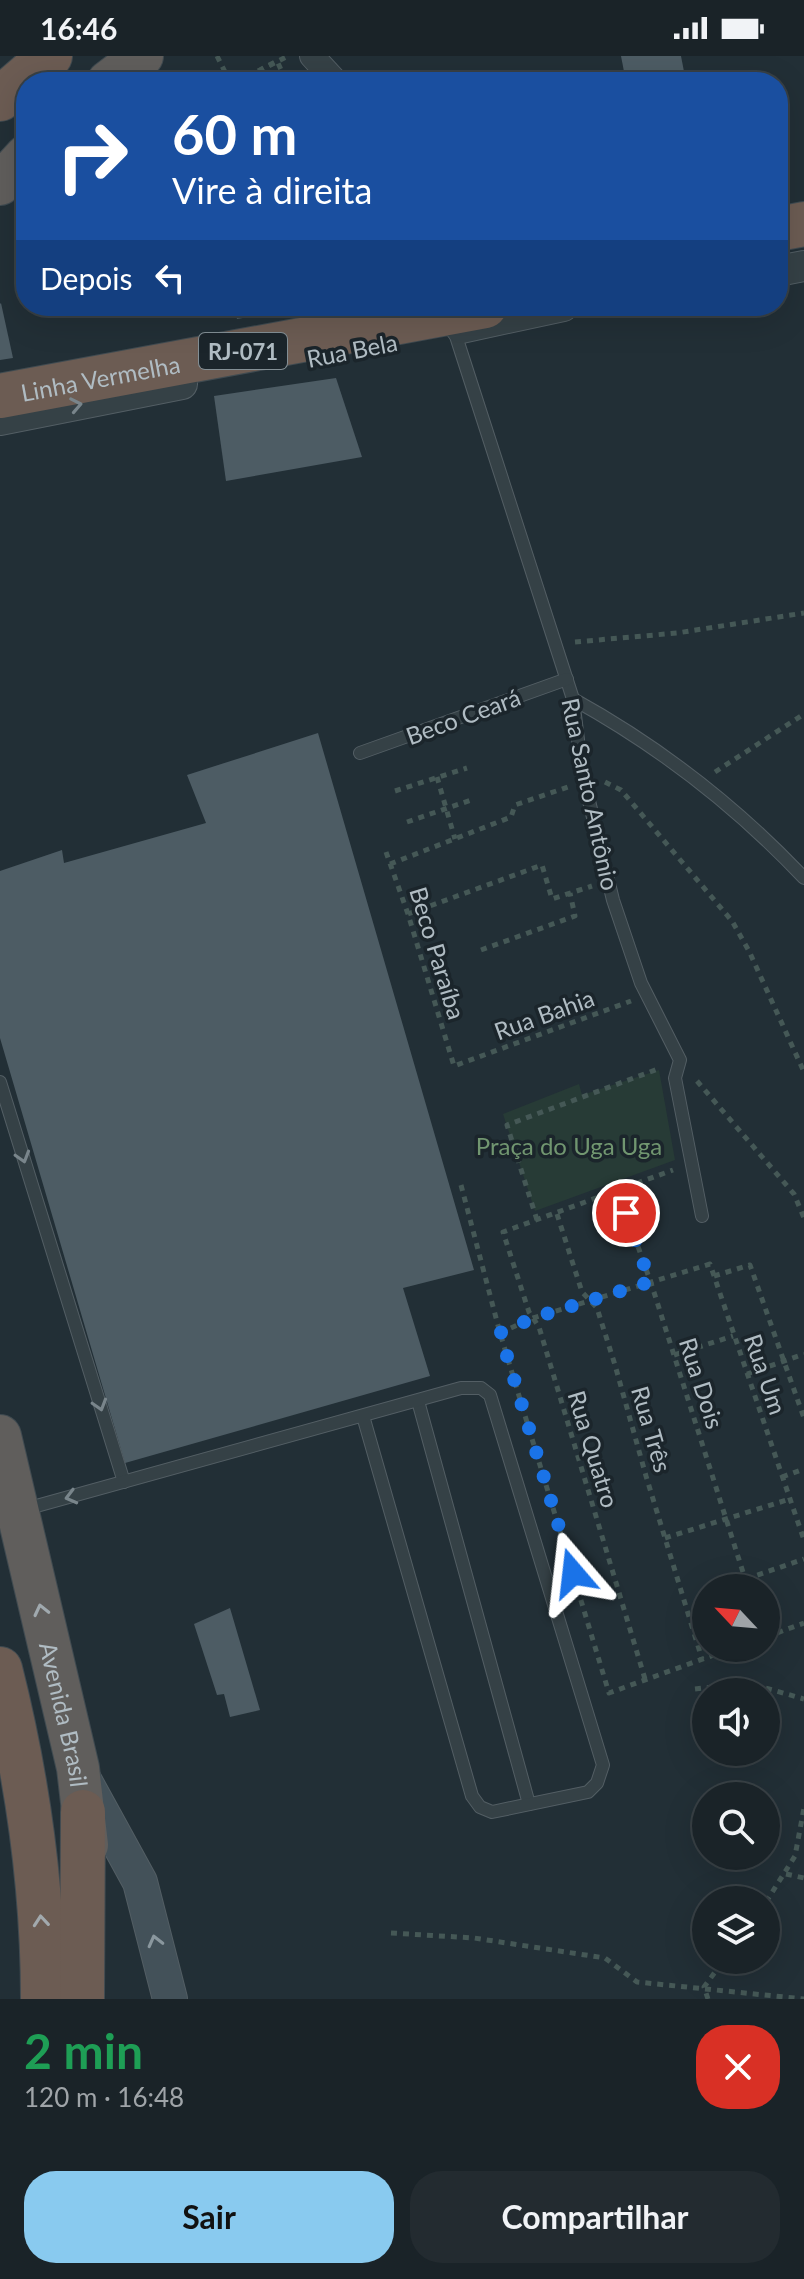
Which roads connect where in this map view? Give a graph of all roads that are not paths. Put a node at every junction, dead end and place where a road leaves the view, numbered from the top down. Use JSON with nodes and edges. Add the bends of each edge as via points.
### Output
{"nodes":[{"id":1,"x":50,"y":56,"type":"edge"},
{"id":2,"x":142,"y":56,"type":"edge"},
{"id":3,"x":312,"y":56,"type":"edge"},
{"id":4,"x":31,"y":72,"type":"edge"},
{"id":5,"x":121,"y":72,"type":"edge"},
{"id":6,"x":327,"y":72,"type":"edge"},
{"id":7,"x":16,"y":85,"type":"edge"},
{"id":8,"x":0,"y":99,"type":"edge"},
{"id":9,"x":16,"y":167,"type":"edge"},
{"id":10,"x":0,"y":184,"type":"edge"},
{"id":11,"x":313,"y":316,"type":"edge"},
{"id":12,"x":470,"y":318,"type":"edge"},
{"id":13,"x":0,"y":372,"type":"edge"},
{"id":14,"x":0,"y":396,"type":"edge"},
{"id":15,"x":0,"y":420,"type":"edge"},
{"id":16,"x":567,"y":679,"type":"junction"},
{"id":17,"x":573,"y":699,"type":"junction"},
{"id":18,"x":360,"y":753,"type":"dead end"},
{"id":19,"x":804,"y":878,"type":"edge"},
{"id":20,"x":0,"y":1082,"type":"edge"},
{"id":21,"x":702,"y":1216,"type":"dead end"},
{"id":22,"x":418,"y":1401,"type":"junction"},
{"id":23,"x":363,"y":1416,"type":"junction"},
{"id":24,"x":0,"y":1436,"type":"edge"},
{"id":25,"x":124,"y":1482,"type":"junction"},
{"id":26,"x":18,"y":1511,"type":"junction"},
{"id":27,"x":0,"y":1669,"type":"edge"},
{"id":28,"x":78,"y":1768,"type":"junction"},
{"id":29,"x":529,"y":1804,"type":"junction"},
{"id":30,"x":83,"y":1812,"type":"junction"},
{"id":31,"x":43,"y":1999,"type":"edge"},
{"id":32,"x":82,"y":1999,"type":"edge"},
{"id":33,"x":101,"y":1999,"type":"edge"},
{"id":34,"x":170,"y":1999,"type":"edge"}],
"edges":[{"from":1,"to":4,"type":"highway"},
{"from":2,"to":5,"type":"highway"},
{"from":3,"to":6,"type":"street"},
{"from":7,"to":8,"type":"highway"},
{"from":9,"to":10,"type":"highway"},
{"from":11,"to":13,"type":"highway","name":"Linha Vermelha","number":"RJ-071"},
{"from":12,"to":14,"type":"highway","name":"Linha Vermelha","number":"RJ-071"},
{"from":15,"to":12,"type":"street","name":"Rua Bela","one_way":true},
{"from":12,"to":16,"type":"lane","name":"Rua Santo Antônio"},
{"from":16,"to":17,"type":"lane","name":"Rua Santo Antônio"},
{"from":16,"to":18,"type":"lane","name":"Beco Ceará"},
{"from":17,"to":19,"type":"lane","via":[[701,781]]},
{"from":17,"to":21,"type":"lane","name":"Rua Santo Antônio","via":[[583,776],[613,900],[646,995],[680,1060],[675,1078]]},
{"from":20,"to":25,"type":"lane","one_way":true},
{"from":22,"to":23,"type":"lane"},
{"from":22,"to":29,"type":"lane"},
{"from":22,"to":29,"type":"lane","via":[[461,1388],[481,1388],[490,1395],[603,1765],[588,1792]]},
{"from":23,"to":25,"type":"lane"},
{"from":23,"to":29,"type":"lane","via":[[472,1796],[492,1812]]},
{"from":24,"to":26,"type":"highway","name":"Avenida Brasil"},
{"from":25,"to":26,"type":"lane","one_way":true},
{"from":28,"to":26,"type":"highway","name":"Avenida Brasil","one_way":true},
{"from":31,"to":27,"type":"highway","one_way":true,"via":[[37,1865]]},
{"from":28,"to":30,"type":"highway","name":"Avenida Brasil"},
{"from":34,"to":28,"type":"main road","one_way":true,"via":[[140,1882]]},
{"from":30,"to":32,"type":"highway"},
{"from":30,"to":33,"type":"highway","name":"Avenida Brasil"}]}
